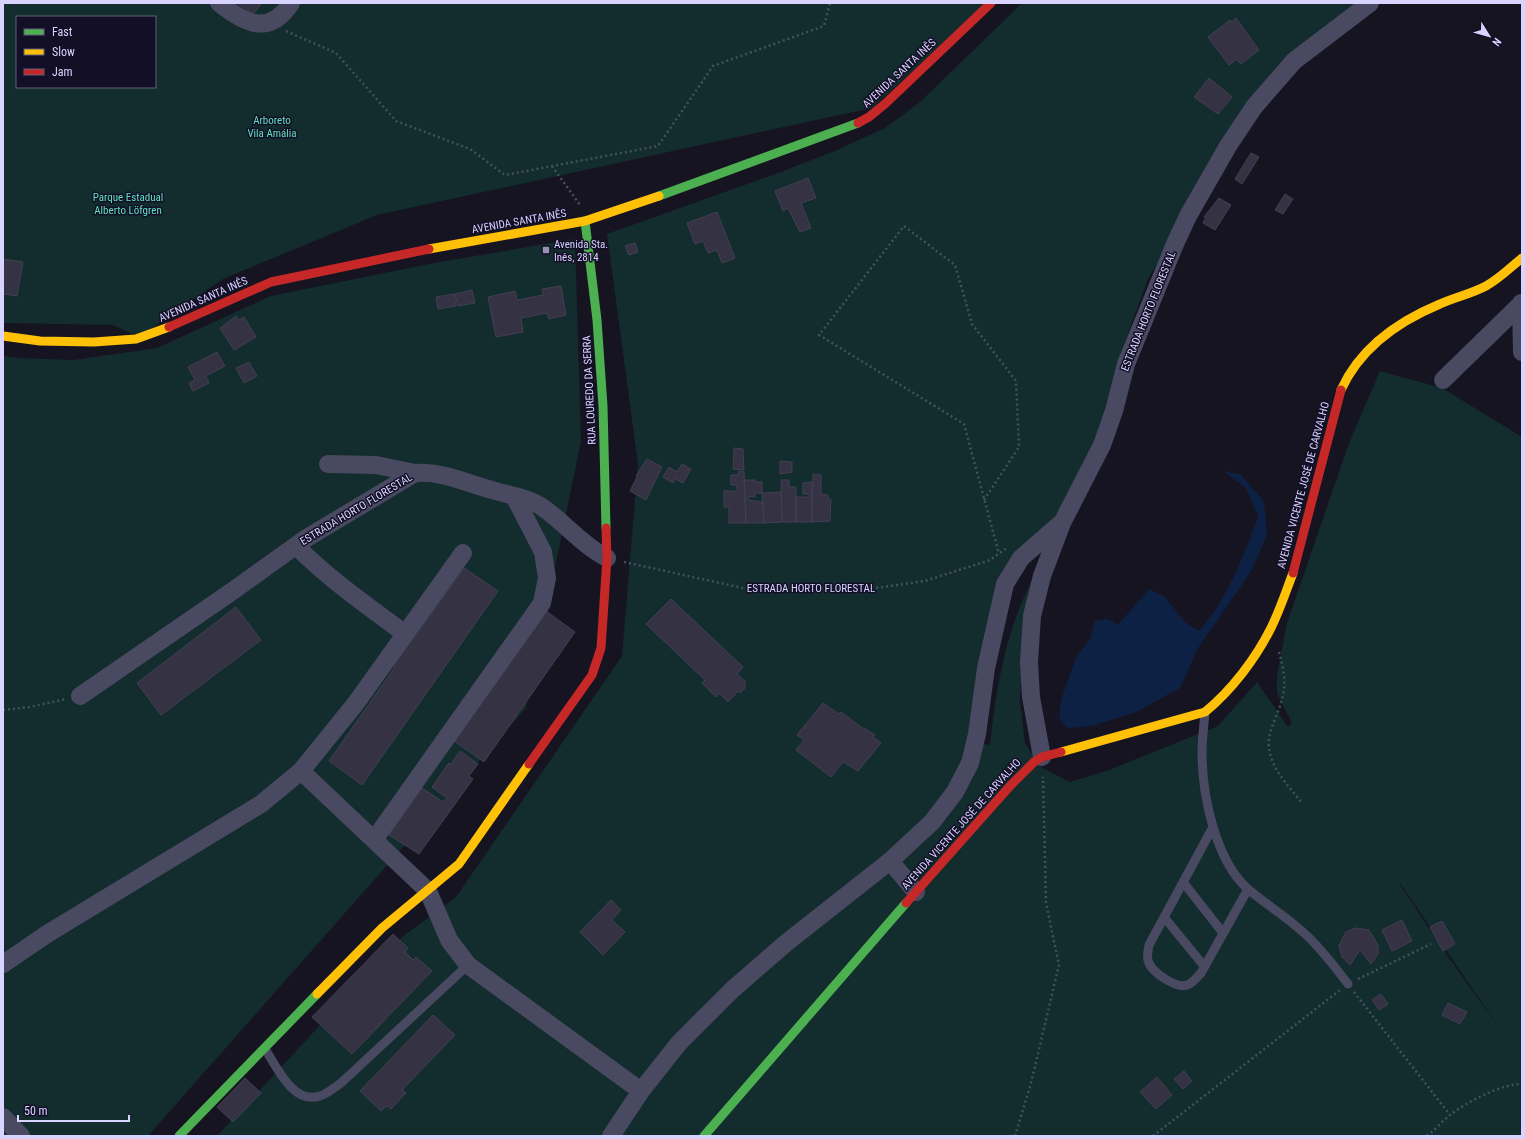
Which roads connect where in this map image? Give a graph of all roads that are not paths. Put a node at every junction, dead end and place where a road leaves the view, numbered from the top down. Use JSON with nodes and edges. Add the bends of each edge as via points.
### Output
{"nodes":[{"id":1,"x":219,"y":3,"type":"edge"},
{"id":2,"x":291,"y":3,"type":"edge"},
{"id":3,"x":991,"y":3,"type":"edge"},
{"id":4,"x":1370,"y":3,"type":"edge"},
{"id":5,"x":588,"y":220,"type":"junction"},
{"id":6,"x":1522,"y":258,"type":"edge"},
{"id":7,"x":1522,"y":303,"type":"edge"},
{"id":8,"x":3,"y":336,"type":"edge"},
{"id":9,"x":1522,"y":352,"type":"edge"},
{"id":10,"x":1443,"y":380,"type":"dead end"},
{"id":11,"x":328,"y":464,"type":"dead end"},
{"id":12,"x":415,"y":473,"type":"junction"},
{"id":13,"x":514,"y":496,"type":"junction"},
{"id":14,"x":1065,"y":518,"type":"junction"},
{"id":15,"x":296,"y":546,"type":"junction"},
{"id":16,"x":463,"y":553,"type":"dead end"},
{"id":17,"x":607,"y":558,"type":"junction"},
{"id":18,"x":404,"y":632,"type":"junction"},
{"id":19,"x":80,"y":696,"type":"road end"},
{"id":20,"x":1205,"y":712,"type":"junction"},
{"id":21,"x":1042,"y":757,"type":"junction"},
{"id":22,"x":301,"y":771,"type":"junction"},
{"id":23,"x":1213,"y":827,"type":"junction"},
{"id":24,"x":374,"y":840,"type":"junction"},
{"id":25,"x":890,"y":861,"type":"junction"},
{"id":26,"x":1183,"y":882,"type":"junction"},
{"id":27,"x":1248,"y":889,"type":"junction"},
{"id":28,"x":428,"y":891,"type":"junction"},
{"id":29,"x":916,"y":892,"type":"junction"},
{"id":30,"x":1164,"y":917,"type":"junction"},
{"id":31,"x":1223,"y":933,"type":"junction"},
{"id":32,"x":3,"y":964,"type":"edge"},
{"id":33,"x":468,"y":965,"type":"junction"},
{"id":34,"x":1204,"y":966,"type":"junction"},
{"id":35,"x":1348,"y":984,"type":"road end"},
{"id":36,"x":264,"y":1049,"type":"junction"},
{"id":37,"x":641,"y":1091,"type":"junction"},
{"id":38,"x":3,"y":1117,"type":"edge"},
{"id":39,"x":21,"y":1136,"type":"edge"},
{"id":40,"x":179,"y":1136,"type":"edge"},
{"id":41,"x":611,"y":1136,"type":"edge"},
{"id":42,"x":704,"y":1136,"type":"edge"}],
"edges":[{"from":1,"to":2,"type":"street","via":[[244,21],[256,24],[280,16]]},
{"from":3,"to":5,"type":"street","name":"AVENIDA SANTA INÊS","via":[[869,117],[831,134]]},
{"from":4,"to":14,"type":"street","name":"ESTRADA HORTO FLORESTAL","via":[[1294,61],[1254,107],[1228,146],[1175,244],[1126,364],[1114,412],[1102,445]]},
{"from":5,"to":8,"type":"street","name":"AVENIDA SANTA INÊS","via":[[271,282],[170,327],[136,339],[94,342],[48,341]]},
{"from":5,"to":17,"type":"street","name":"RUA LOUREDO DA SERRA","via":[[603,399]]},
{"from":6,"to":20,"type":"street","name":"AVENIDA VICENTE JOSÉ DE CARVALHO","via":[[1488,285],[1436,305],[1398,325],[1363,354],[1352,368],[1338,397],[1296,565],[1286,594],[1264,641],[1228,690]]},
{"from":7,"to":9,"type":"street"},
{"from":7,"to":10,"type":"street"},
{"from":11,"to":12,"type":"street","via":[[376,465]]},
{"from":12,"to":13,"type":"street","name":"ESTRADA HORTO FLORESTAL","via":[[431,472],[453,477]]},
{"from":12,"to":15,"type":"street","name":"ESTRADA HORTO FLORESTAL"},
{"from":13,"to":17,"type":"street","name":"ESTRADA HORTO FLORESTAL","via":[[540,506]]},
{"from":13,"to":24,"type":"street","via":[[544,552],[547,578],[542,603]]},
{"from":14,"to":21,"type":"street","name":"ESTRADA HORTO FLORESTAL","via":[[1042,576],[1032,616],[1029,662],[1031,697]]},
{"from":14,"to":25,"type":"street","via":[[1021,558],[1005,584],[986,668],[977,734],[970,763],[956,792],[932,822]]},
{"from":15,"to":18,"type":"street","via":[[340,586]]},
{"from":15,"to":19,"type":"street","name":"ESTRADA HORTO FLORESTAL"},
{"from":16,"to":18,"type":"street"},
{"from":17,"to":28,"type":"street","name":"RUA LOUREDO DA SERRA","via":[[601,648],[592,675],[459,864]]},
{"from":18,"to":22,"type":"street","via":[[356,703]]},
{"from":20,"to":21,"type":"street","name":"AVENIDA VICENTE JOSÉ DE CARVALHO"},
{"from":20,"to":23,"type":"lane","via":[[1202,752]]},
{"from":21,"to":29,"type":"street","name":"AVENIDA VICENTE JOSÉ DE CARVALHO","via":[[1022,773]]},
{"from":22,"to":24,"type":"street"},
{"from":22,"to":32,"type":"street","via":[[261,804],[47,934]]},
{"from":23,"to":26,"type":"lane"},
{"from":23,"to":27,"type":"lane","via":[[1231,869]]},
{"from":24,"to":28,"type":"street"},
{"from":25,"to":29,"type":"street"},
{"from":25,"to":37,"type":"street","via":[[786,943],[732,990],[679,1043]]},
{"from":26,"to":30,"type":"lane"},
{"from":26,"to":31,"type":"lane"},
{"from":27,"to":31,"type":"lane"},
{"from":27,"to":35,"type":"lane","via":[[1305,933],[1328,957]]},
{"from":28,"to":33,"type":"street","via":[[449,940]]},
{"from":28,"to":36,"type":"street","name":"RUA LOUREDO DA SERRA","via":[[382,928]]},
{"from":29,"to":42,"type":"street","name":"AVENIDA VICENTE JOSÉ DE CARVALHO"},
{"from":30,"to":34,"type":"lane"},
{"from":30,"to":34,"type":"lane","via":[[1149,945],[1147,955],[1154,971],[1177,986],[1186,986],[1194,981]]},
{"from":31,"to":34,"type":"lane"},
{"from":33,"to":36,"type":"lane","via":[[341,1083],[320,1096],[304,1097],[293,1090]]},
{"from":33,"to":37,"type":"street"},
{"from":36,"to":40,"type":"street","name":"RUA LOUREDO DA SERRA"},
{"from":37,"to":41,"type":"street"},
{"from":38,"to":39,"type":"street"}]}
